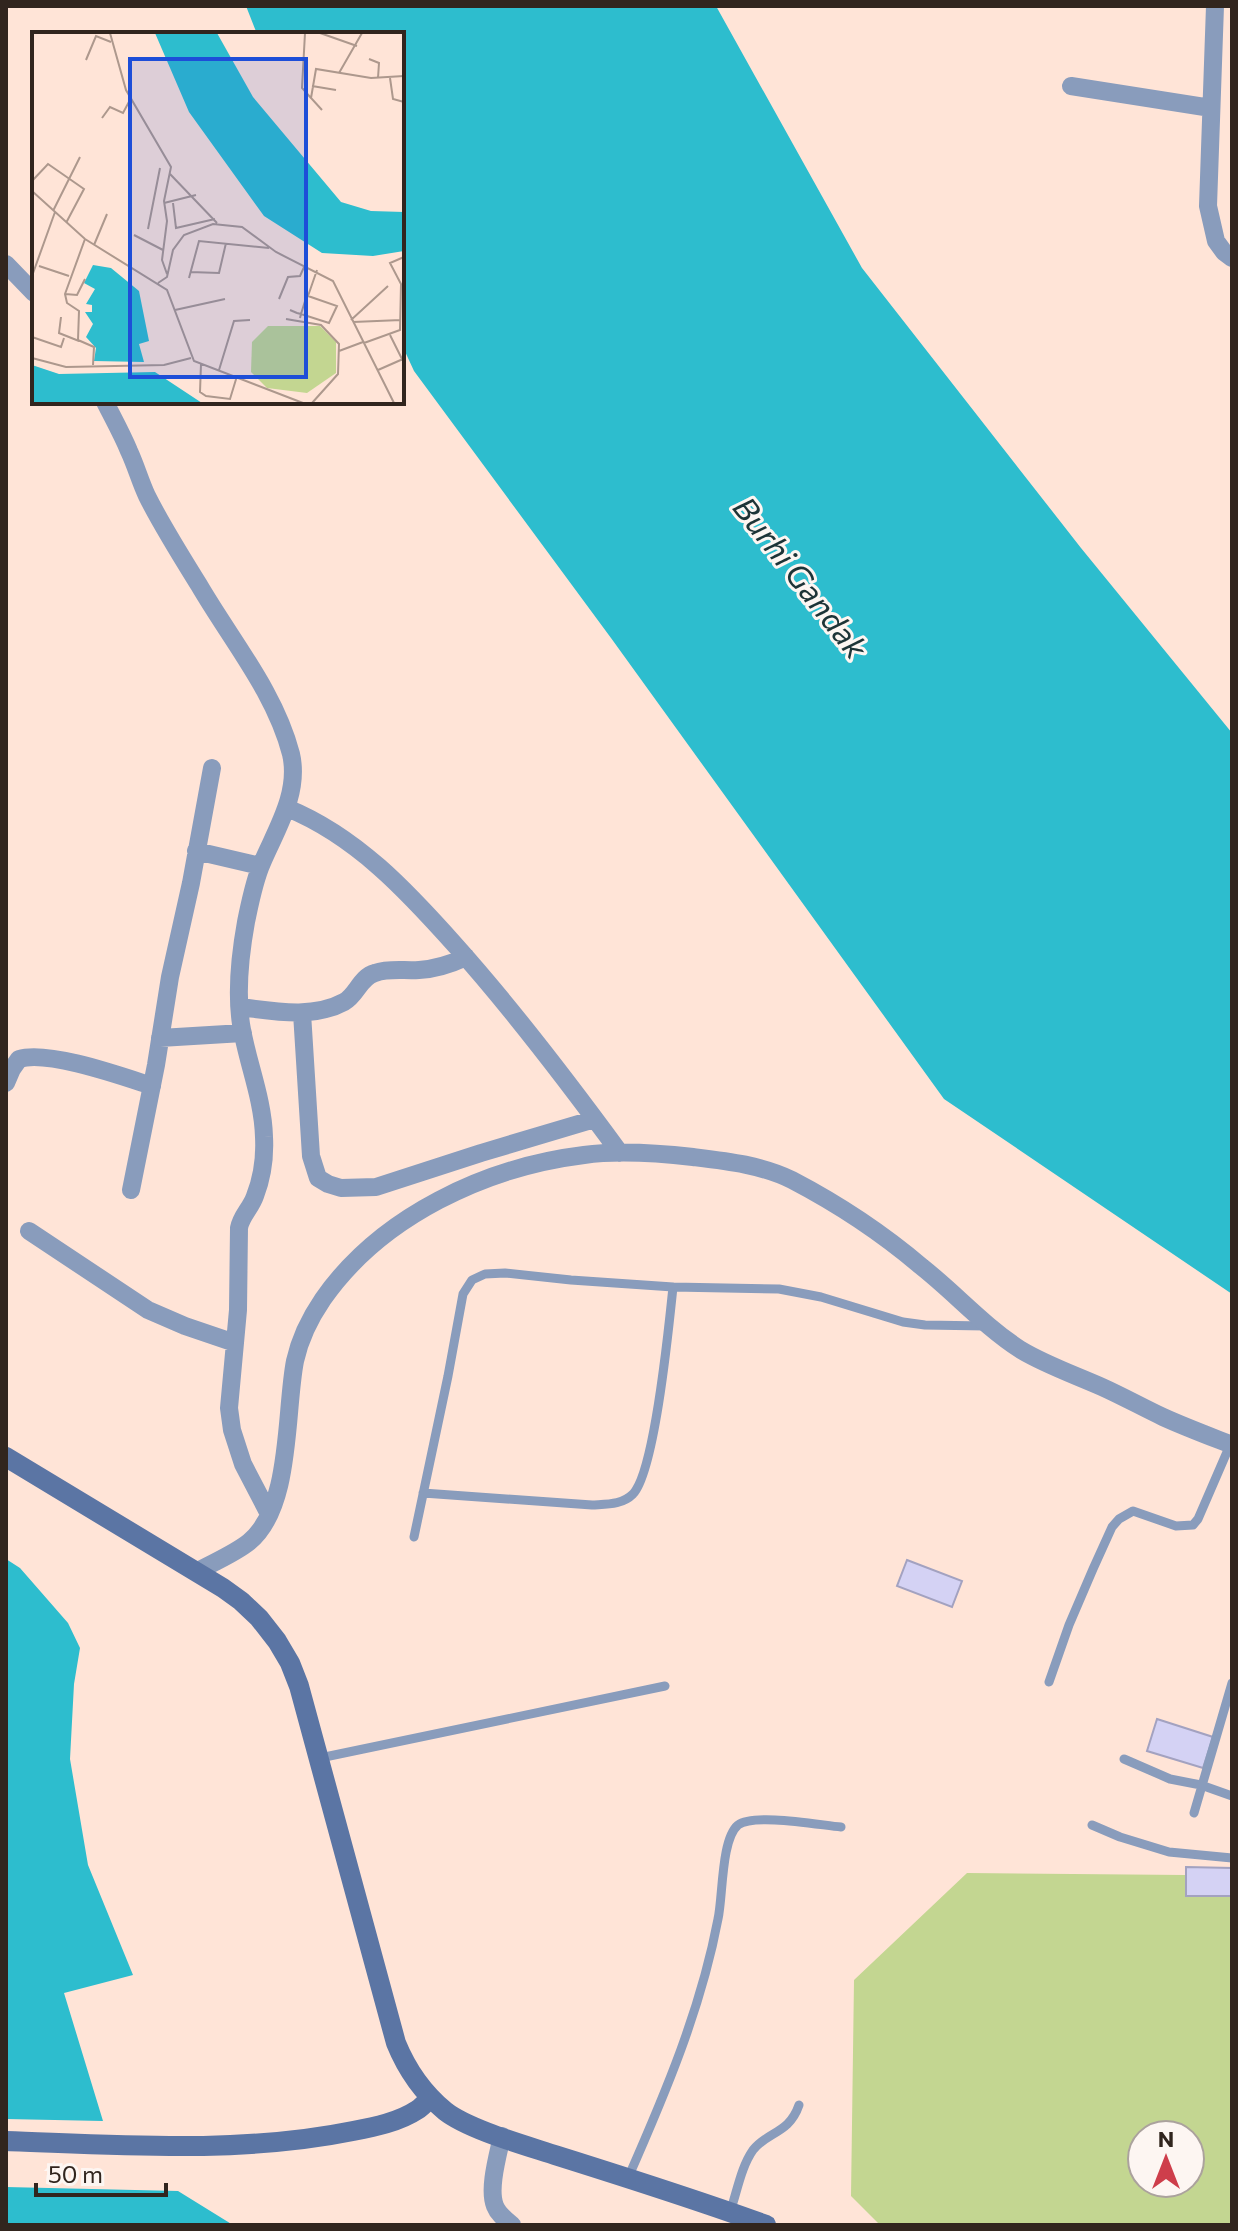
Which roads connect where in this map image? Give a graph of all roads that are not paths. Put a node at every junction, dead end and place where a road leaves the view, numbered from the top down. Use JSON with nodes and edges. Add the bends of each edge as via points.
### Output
{"nodes":[{"id":1,"x":1215,"y":6,"type":"edge"},
{"id":2,"x":1071,"y":86,"type":"dead end"},
{"id":3,"x":1211,"y":108,"type":"junction"},
{"id":4,"x":1232,"y":258,"type":"edge"},
{"id":5,"x":9,"y":272,"type":"edge"},
{"id":6,"x":32,"y":291,"type":"edge"},
{"id":7,"x":106,"y":404,"type":"edge"},
{"id":8,"x":212,"y":768,"type":"dead end"},
{"id":9,"x":287,"y":808,"type":"junction"},
{"id":10,"x":196,"y":851,"type":"junction"},
{"id":11,"x":260,"y":866,"type":"junction"},
{"id":12,"x":466,"y":957,"type":"junction"},
{"id":13,"x":240,"y":1007,"type":"junction"},
{"id":14,"x":302,"y":1013,"type":"junction"},
{"id":15,"x":243,"y":1033,"type":"junction"},
{"id":16,"x":160,"y":1038,"type":"junction"},
{"id":17,"x":6,"y":1083,"type":"edge"},
{"id":18,"x":152,"y":1086,"type":"junction"},
{"id":19,"x":595,"y":1119,"type":"junction"},
{"id":20,"x":620,"y":1153,"type":"junction"},
{"id":21,"x":131,"y":1190,"type":"dead end"},
{"id":22,"x":29,"y":1231,"type":"dead end"},
{"id":23,"x":673,"y":1287,"type":"junction"},
{"id":24,"x":989,"y":1327,"type":"junction"},
{"id":25,"x":235,"y":1343,"type":"junction"},
{"id":26,"x":1231,"y":1445,"type":"edge"},
{"id":27,"x":6,"y":1457,"type":"edge"},
{"id":28,"x":423,"y":1493,"type":"junction"},
{"id":29,"x":269,"y":1514,"type":"junction"},
{"id":30,"x":414,"y":1537,"type":"dead end"},
{"id":31,"x":196,"y":1572,"type":"junction"},
{"id":32,"x":1049,"y":1682,"type":"dead end"},
{"id":33,"x":1232,"y":1683,"type":"edge"},
{"id":34,"x":665,"y":1686,"type":"dead end"},
{"id":35,"x":320,"y":1758,"type":"junction"},
{"id":36,"x":1124,"y":1759,"type":"dead end"},
{"id":37,"x":1201,"y":1785,"type":"junction"},
{"id":38,"x":1232,"y":1796,"type":"edge"},
{"id":39,"x":1194,"y":1813,"type":"dead end"},
{"id":40,"x":1092,"y":1825,"type":"dead end"},
{"id":41,"x":841,"y":1827,"type":"dead end"},
{"id":42,"x":1232,"y":1858,"type":"edge"},
{"id":43,"x":430,"y":2098,"type":"junction"},
{"id":44,"x":799,"y":2105,"type":"dead end"},
{"id":45,"x":502,"y":2136,"type":"junction"},
{"id":46,"x":6,"y":2141,"type":"edge"},
{"id":47,"x":628,"y":2178,"type":"junction"},
{"id":48,"x":730,"y":2212,"type":"junction"},
{"id":49,"x":759,"y":2224,"type":"edge"},
{"id":50,"x":512,"y":2225,"type":"edge"}],
"edges":[{"from":1,"to":3,"type":"street"},
{"from":2,"to":3,"type":"street"},
{"from":3,"to":4,"type":"street","via":[[1208,206],[1216,241]]},
{"from":5,"to":6,"type":"street"},
{"from":7,"to":9,"type":"street","via":[[160,518],[275,710],[292,759]]},
{"from":8,"to":10,"type":"street"},
{"from":9,"to":11,"type":"street"},
{"from":9,"to":12,"type":"street","via":[[354,845]]},
{"from":10,"to":11,"type":"street"},
{"from":10,"to":16,"type":"street"},
{"from":11,"to":13,"type":"street","via":[[243,946]]},
{"from":12,"to":14,"type":"street","via":[[432,969],[378,971],[346,1001]]},
{"from":12,"to":19,"type":"street"},
{"from":13,"to":14,"type":"street"},
{"from":13,"to":15,"type":"street"},
{"from":14,"to":19,"type":"street","via":[[311,1156],[318,1178],[328,1184],[376,1187]]},
{"from":15,"to":16,"type":"street"},
{"from":15,"to":25,"type":"street","via":[[264,1137],[256,1196],[239,1228]]},
{"from":16,"to":18,"type":"street"},
{"from":17,"to":18,"type":"street","via":[[19,1059],[32,1057]]},
{"from":18,"to":21,"type":"street"},
{"from":19,"to":20,"type":"street"},
{"from":20,"to":24,"type":"street","via":[[721,1160],[788,1179],[884,1236]]},
{"from":20,"to":29,"type":"street","via":[[555,1159],[468,1187],[384,1235],[340,1276],[302,1337],[282,1473]]},
{"from":22,"to":25,"type":"street","via":[[148,1310]]},
{"from":23,"to":24,"type":"lane","via":[[799,1292],[903,1322]]},
{"from":23,"to":28,"type":"lane","via":[[493,1273],[472,1280],[463,1294]]},
{"from":23,"to":28,"type":"lane","via":[[660,1392],[635,1492],[612,1504],[592,1505]]},
{"from":24,"to":26,"type":"street","via":[[1025,1352]]},
{"from":25,"to":29,"type":"street","via":[[232,1430]]},
{"from":26,"to":32,"type":"lane","via":[[1193,1525],[1176,1526],[1133,1511],[1112,1527]]},
{"from":27,"to":31,"type":"street"},
{"from":28,"to":30,"type":"lane"},
{"from":29,"to":31,"type":"street","via":[[250,1541]]},
{"from":31,"to":35,"type":"street","via":[[241,1601],[277,1641],[299,1686]]},
{"from":33,"to":37,"type":"lane"},
{"from":34,"to":35,"type":"lane"},
{"from":35,"to":43,"type":"street","via":[[396,2043]]},
{"from":36,"to":37,"type":"lane","via":[[1170,1779]]},
{"from":37,"to":38,"type":"lane"},
{"from":37,"to":39,"type":"lane"},
{"from":40,"to":42,"type":"lane","via":[[1169,1852]]},
{"from":41,"to":47,"type":"lane","via":[[754,1819],[731,1834],[703,1987]]},
{"from":43,"to":45,"type":"street","via":[[448,2113]]},
{"from":43,"to":46,"type":"street","via":[[393,2121],[326,2136],[211,2145]]},
{"from":44,"to":48,"type":"lane","via":[[789,2123],[754,2149]]},
{"from":45,"to":47,"type":"street"},
{"from":45,"to":50,"type":"street","via":[[494,2205]]},
{"from":47,"to":48,"type":"street"},
{"from":48,"to":49,"type":"street"}]}
